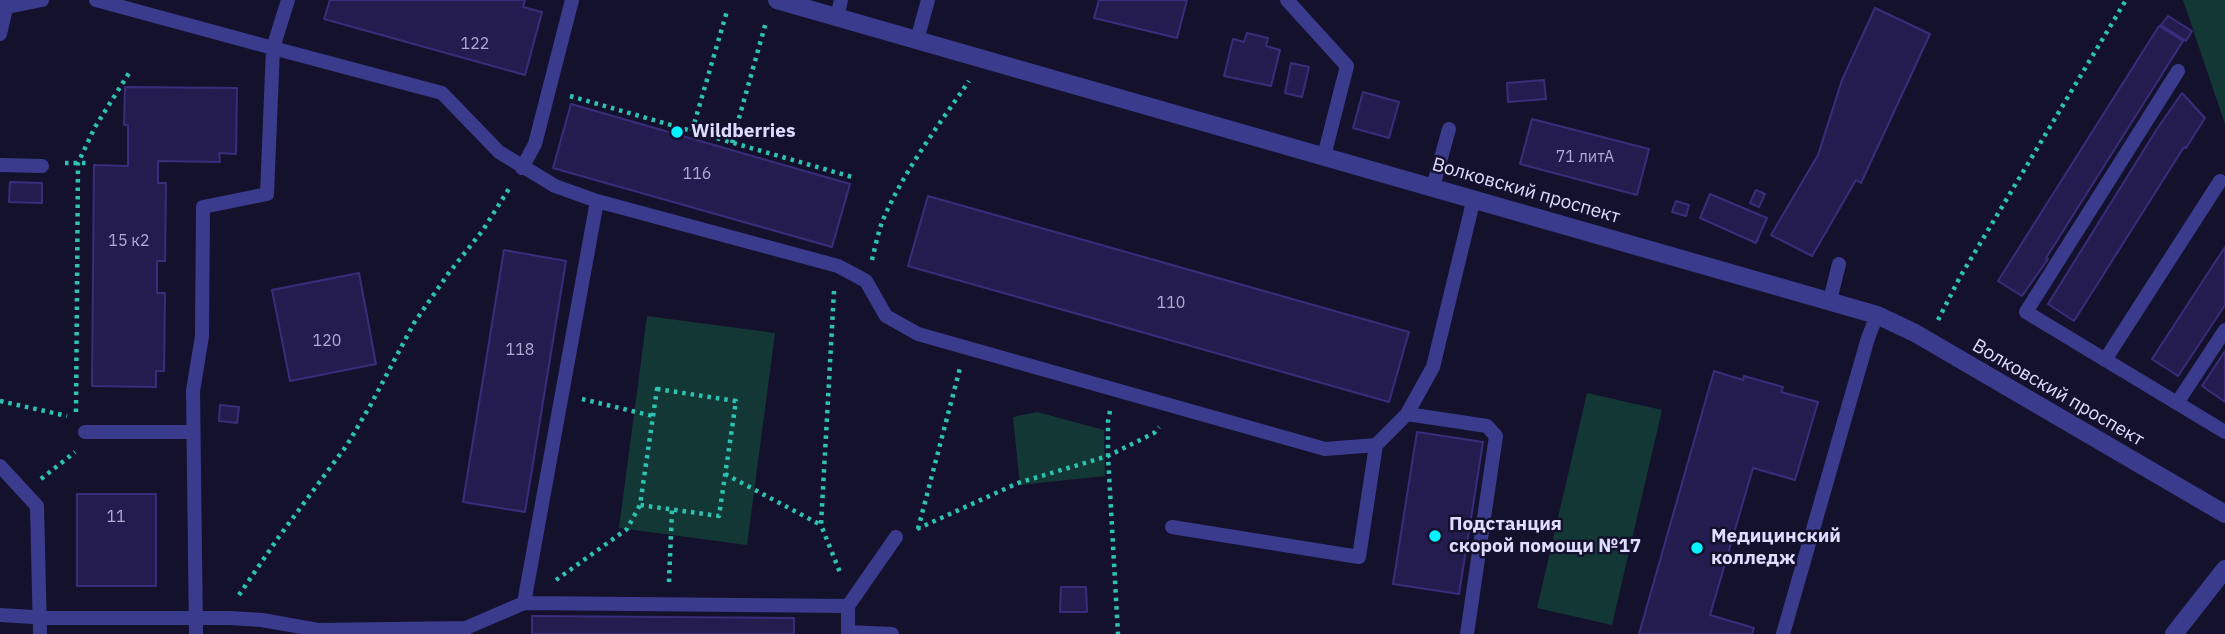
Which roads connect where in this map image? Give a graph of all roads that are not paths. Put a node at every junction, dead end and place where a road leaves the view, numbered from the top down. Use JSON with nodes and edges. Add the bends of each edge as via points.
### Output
{"nodes":[{"id":1,"x":42,"y":0,"type":"edge"},
{"id":2,"x":96,"y":0,"type":"edge"},
{"id":3,"x":288,"y":0,"type":"edge"},
{"id":4,"x":572,"y":0,"type":"edge"},
{"id":5,"x":777,"y":0,"type":"edge"},
{"id":6,"x":928,"y":0,"type":"edge"},
{"id":7,"x":1287,"y":0,"type":"edge"},
{"id":8,"x":5,"y":4,"type":"edge"},
{"id":9,"x":839,"y":8,"type":"edge"},
{"id":10,"x":0,"y":34,"type":"edge"},
{"id":11,"x":917,"y":40,"type":"junction"},
{"id":12,"x":272,"y":48,"type":"junction"},
{"id":13,"x":2178,"y":71,"type":"dead end"},
{"id":14,"x":1449,"y":129,"type":"dead end"},
{"id":15,"x":1324,"y":156,"type":"junction"},
{"id":16,"x":0,"y":164,"type":"edge"},
{"id":17,"x":42,"y":166,"type":"dead end"},
{"id":18,"x":522,"y":168,"type":"junction"},
{"id":19,"x":2220,"y":181,"type":"dead end"},
{"id":20,"x":1433,"y":187,"type":"junction"},
{"id":21,"x":1474,"y":198,"type":"junction"},
{"id":22,"x":597,"y":201,"type":"junction"},
{"id":23,"x":1839,"y":264,"type":"dead end"},
{"id":24,"x":1830,"y":300,"type":"junction"},
{"id":25,"x":1877,"y":315,"type":"junction"},
{"id":26,"x":2225,"y":330,"type":"edge"},
{"id":27,"x":2105,"y":360,"type":"junction"},
{"id":28,"x":2177,"y":404,"type":"junction"},
{"id":29,"x":1408,"y":414,"type":"junction"},
{"id":30,"x":85,"y":432,"type":"road end"},
{"id":31,"x":192,"y":432,"type":"junction"},
{"id":32,"x":2225,"y":432,"type":"edge"},
{"id":33,"x":1376,"y":445,"type":"junction"},
{"id":34,"x":0,"y":466,"type":"edge"},
{"id":35,"x":2225,"y":514,"type":"edge"},
{"id":36,"x":1172,"y":527,"type":"dead end"},
{"id":37,"x":896,"y":537,"type":"road end"},
{"id":38,"x":2225,"y":569,"type":"edge"},
{"id":39,"x":524,"y":603,"type":"junction"},
{"id":40,"x":848,"y":606,"type":"junction"},
{"id":41,"x":0,"y":615,"type":"edge"},
{"id":42,"x":39,"y":617,"type":"junction"},
{"id":43,"x":196,"y":618,"type":"junction"},
{"id":44,"x":848,"y":633,"type":"edge"},
{"id":45,"x":40,"y":634,"type":"edge"},
{"id":46,"x":196,"y":634,"type":"edge"},
{"id":47,"x":892,"y":634,"type":"edge"},
{"id":48,"x":1467,"y":634,"type":"edge"},
{"id":49,"x":1783,"y":634,"type":"edge"},
{"id":50,"x":2174,"y":634,"type":"edge"}],
"edges":[{"from":1,"to":8,"type":"lane"},
{"from":2,"to":12,"type":"lane"},
{"from":3,"to":12,"type":"lane"},
{"from":4,"to":18,"type":"lane","via":[[535,144]]},
{"from":5,"to":9,"type":"street","name":"Волковский проспект"},
{"from":6,"to":11,"type":"lane"},
{"from":7,"to":15,"type":"lane","via":[[1348,65]]},
{"from":8,"to":10,"type":"lane"},
{"from":9,"to":11,"type":"street","name":"Волковский проспект"},
{"from":11,"to":15,"type":"street","name":"Волковский проспект"},
{"from":12,"to":18,"type":"lane","via":[[442,93],[499,152]]},
{"from":12,"to":31,"type":"lane","via":[[267,194],[203,206],[202,337]]},
{"from":13,"to":27,"type":"lane","via":[[2026,312]]},
{"from":14,"to":20,"type":"lane"},
{"from":15,"to":20,"type":"street","name":"Волковский проспект"},
{"from":16,"to":17,"type":"lane"},
{"from":18,"to":22,"type":"lane"},
{"from":19,"to":27,"type":"lane"},
{"from":20,"to":21,"type":"street","name":"Волковский проспект"},
{"from":21,"to":24,"type":"street","name":"Волковский проспект"},
{"from":21,"to":29,"type":"lane","via":[[1433,367]]},
{"from":22,"to":33,"type":"lane","via":[[838,266],[866,281],[886,316],[918,334],[1325,449]]},
{"from":22,"to":39,"type":"lane"},
{"from":23,"to":24,"type":"lane"},
{"from":24,"to":25,"type":"street","name":"Волковский проспект"},
{"from":25,"to":35,"type":"street","name":"Волковский проспект"},
{"from":25,"to":49,"type":"lane"},
{"from":26,"to":28,"type":"lane"},
{"from":27,"to":28,"type":"lane"},
{"from":28,"to":32,"type":"lane"},
{"from":29,"to":33,"type":"lane"},
{"from":29,"to":48,"type":"lane","via":[[1487,426],[1496,436]]},
{"from":30,"to":31,"type":"lane"},
{"from":31,"to":43,"type":"lane"},
{"from":33,"to":36,"type":"lane","via":[[1359,557]]},
{"from":34,"to":42,"type":"lane","via":[[37,506]]},
{"from":37,"to":40,"type":"lane"},
{"from":38,"to":50,"type":"street"},
{"from":39,"to":40,"type":"lane"},
{"from":39,"to":43,"type":"lane","via":[[466,628],[318,629],[262,620]]},
{"from":40,"to":44,"type":"lane"},
{"from":41,"to":42,"type":"lane"},
{"from":42,"to":43,"type":"lane"},
{"from":42,"to":45,"type":"lane"},
{"from":43,"to":46,"type":"lane"},
{"from":44,"to":47,"type":"lane"}]}
